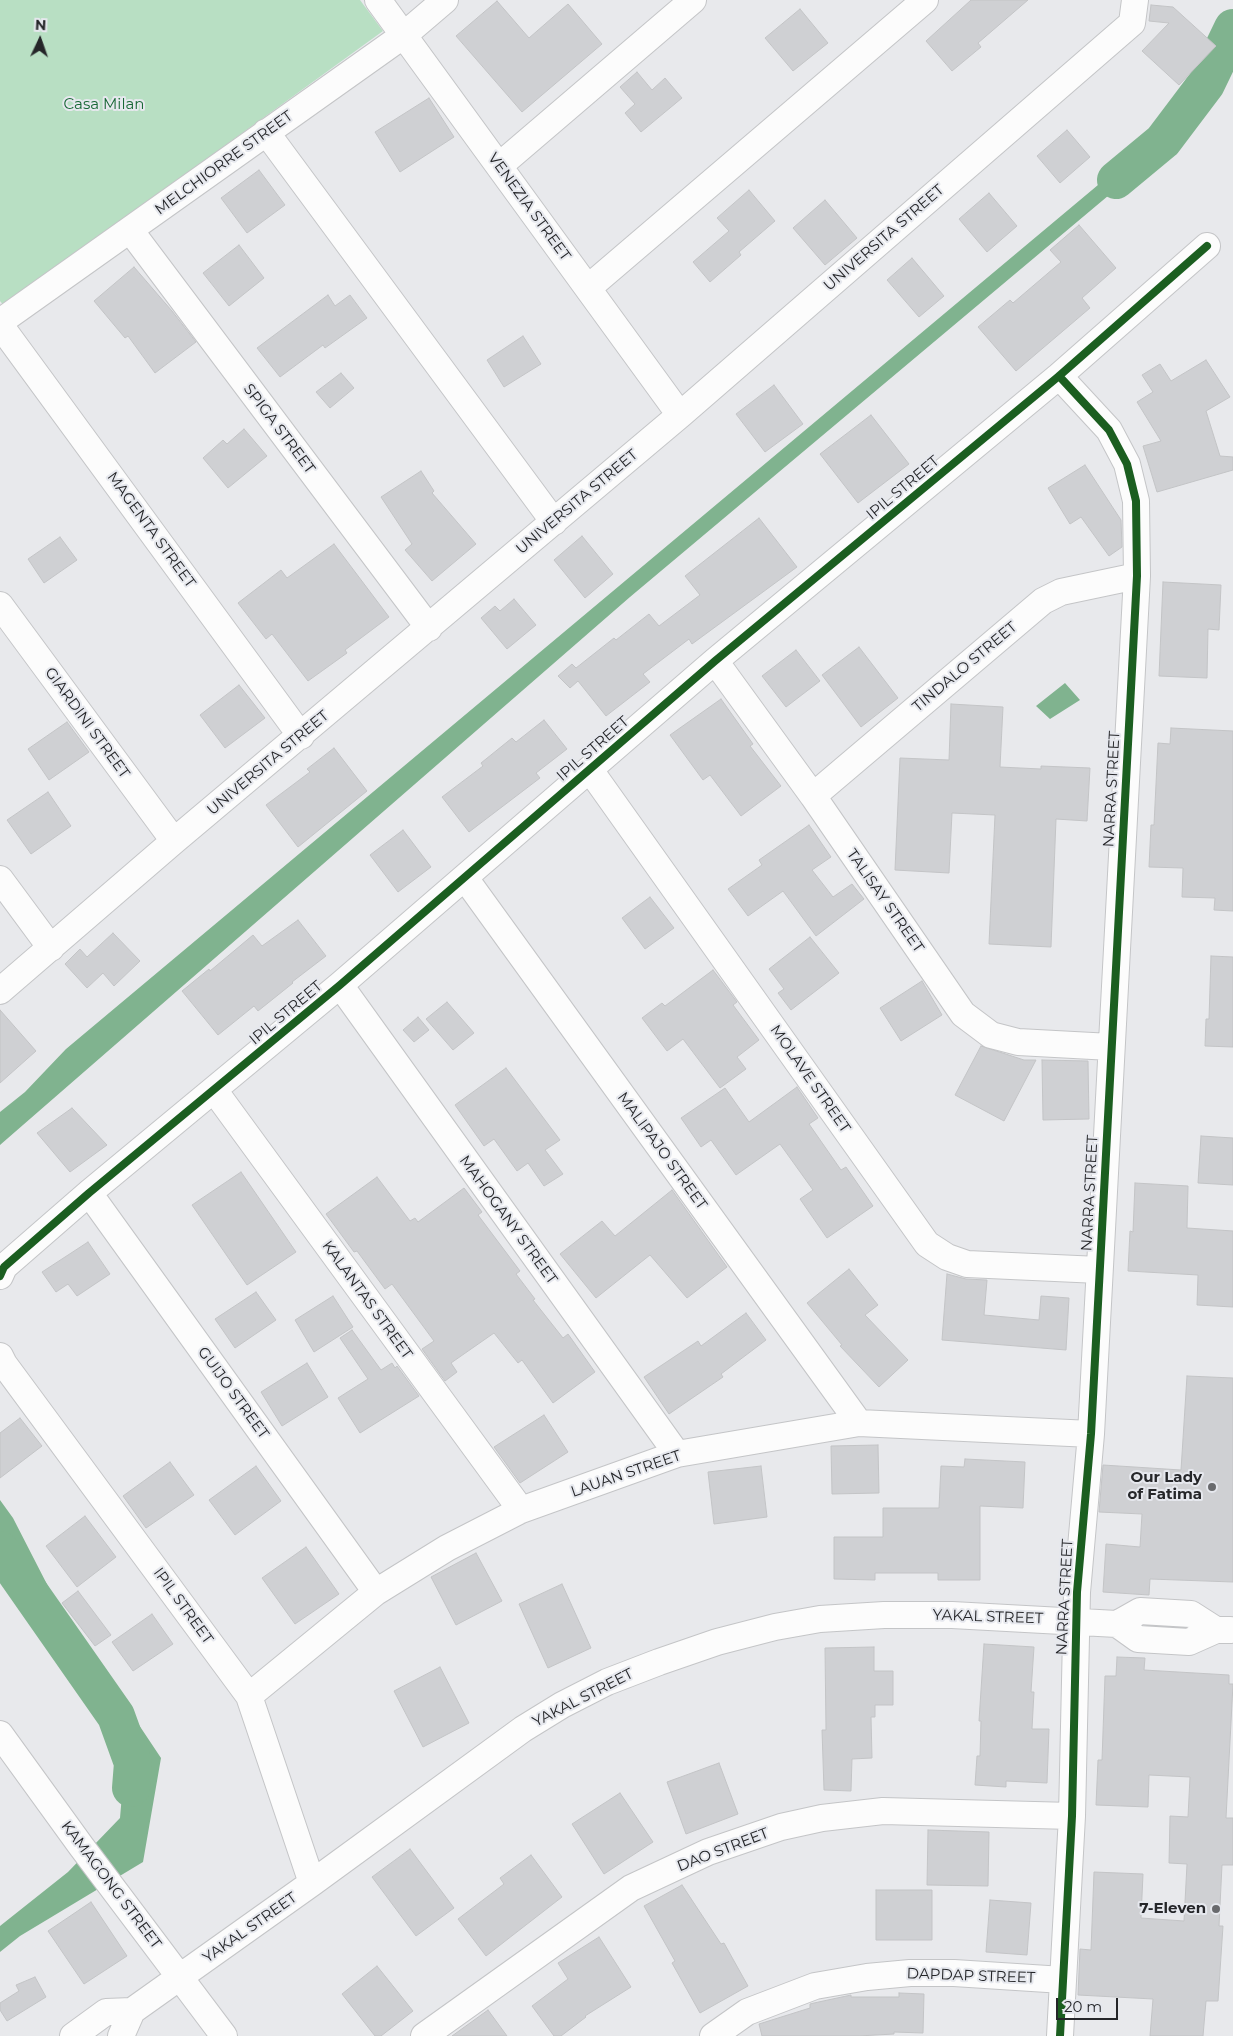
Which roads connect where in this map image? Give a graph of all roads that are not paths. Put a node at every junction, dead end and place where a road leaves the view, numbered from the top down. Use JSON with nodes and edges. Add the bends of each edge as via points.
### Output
{"nodes":[{"id":1,"x":378,"y":0,"type":"edge"},
{"id":2,"x":445,"y":0,"type":"edge"},
{"id":3,"x":693,"y":0,"type":"edge"},
{"id":4,"x":925,"y":0,"type":"edge"},
{"id":5,"x":1136,"y":0,"type":"edge"},
{"id":6,"x":404,"y":35,"type":"junction"},
{"id":7,"x":266,"y":132,"type":"junction"},
{"id":8,"x":499,"y":166,"type":"junction"},
{"id":9,"x":130,"y":230,"type":"junction"},
{"id":10,"x":1207,"y":246,"type":"dead end"},
{"id":11,"x":588,"y":288,"type":"junction"},
{"id":12,"x":0,"y":323,"type":"edge"},
{"id":13,"x":1059,"y":376,"type":"junction"},
{"id":14,"x":680,"y":415,"type":"junction"},
{"id":15,"x":554,"y":522,"type":"junction"},
{"id":16,"x":1137,"y":576,"type":"junction"},
{"id":17,"x":0,"y":605,"type":"edge"},
{"id":18,"x":428,"y":628,"type":"junction"},
{"id":19,"x":715,"y":661,"type":"junction"},
{"id":20,"x":301,"y":736,"type":"junction"},
{"id":21,"x":590,"y":770,"type":"junction"},
{"id":22,"x":813,"y":796,"type":"junction"},
{"id":23,"x":174,"y":841,"type":"junction"},
{"id":24,"x":465,"y":878,"type":"junction"},
{"id":25,"x":0,"y":879,"type":"edge"},
{"id":26,"x":51,"y":948,"type":"junction"},
{"id":27,"x":340,"y":986,"type":"junction"},
{"id":28,"x":0,"y":991,"type":"edge"},
{"id":29,"x":1111,"y":1047,"type":"junction"},
{"id":30,"x":214,"y":1090,"type":"junction"},
{"id":31,"x":89,"y":1193,"type":"junction"},
{"id":32,"x":1099,"y":1270,"type":"junction"},
{"id":33,"x":0,"y":1276,"type":"edge"},
{"id":34,"x":0,"y":1356,"type":"edge"},
{"id":35,"x":858,"y":1424,"type":"junction"},
{"id":36,"x":1091,"y":1434,"type":"junction"},
{"id":37,"x":677,"y":1454,"type":"junction"},
{"id":38,"x":521,"y":1510,"type":"junction"},
{"id":39,"x":376,"y":1592,"type":"junction"},
{"id":40,"x":1076,"y":1621,"type":"junction"},
{"id":41,"x":1224,"y":1630,"type":"edge"},
{"id":42,"x":249,"y":1696,"type":"junction"},
{"id":43,"x":0,"y":1734,"type":"edge"},
{"id":44,"x":1072,"y":1816,"type":"junction"},
{"id":45,"x":312,"y":1883,"type":"junction"},
{"id":46,"x":180,"y":1977,"type":"junction"},
{"id":47,"x":1063,"y":1980,"type":"junction"},
{"id":48,"x":132,"y":2010,"type":"junction"},
{"id":49,"x":73,"y":2036,"type":"edge"},
{"id":50,"x":121,"y":2036,"type":"edge"},
{"id":51,"x":224,"y":2036,"type":"edge"},
{"id":52,"x":424,"y":2036,"type":"edge"},
{"id":53,"x":713,"y":2036,"type":"edge"},
{"id":54,"x":1060,"y":2036,"type":"edge"}],
"edges":[{"from":1,"to":6,"type":"street","name":"VENEZIA STREET"},
{"from":2,"to":6,"type":"street","name":"MELCHIORRE STREET"},
{"from":3,"to":8,"type":"street"},
{"from":4,"to":11,"type":"street"},
{"from":5,"to":14,"type":"street","name":"UNIVERSITA STREET","via":[[1132,23]]},
{"from":6,"to":7,"type":"street","name":"MELCHIORRE STREET"},
{"from":6,"to":8,"type":"street","name":"VENEZIA STREET"},
{"from":7,"to":9,"type":"street","name":"MELCHIORRE STREET"},
{"from":7,"to":15,"type":"street"},
{"from":8,"to":11,"type":"street","name":"VENEZIA STREET"},
{"from":9,"to":12,"type":"street","name":"MELCHIORRE STREET"},
{"from":9,"to":18,"type":"street","name":"SPIGA STREET"},
{"from":10,"to":13,"type":"street","name":"IPIL STREET"},
{"from":11,"to":14,"type":"street","name":"VENEZIA STREET"},
{"from":12,"to":20,"type":"street","name":"MAGENTA STREET"},
{"from":13,"to":16,"type":"street","name":"NARRA STREET","via":[[1109,430],[1127,464],[1136,501]]},
{"from":13,"to":19,"type":"street","name":"IPIL STREET"},
{"from":14,"to":15,"type":"street","name":"UNIVERSITA STREET"},
{"from":15,"to":18,"type":"street","name":"UNIVERSITA STREET"},
{"from":16,"to":22,"type":"street","name":"TINDALO STREET","via":[[1061,592],[1043,601]]},
{"from":16,"to":29,"type":"street","name":"NARRA STREET"},
{"from":17,"to":23,"type":"street","name":"GIARDINI STREET"},
{"from":18,"to":20,"type":"street","name":"UNIVERSITA STREET"},
{"from":19,"to":21,"type":"street","name":"IPIL STREET"},
{"from":19,"to":22,"type":"street","name":"TALISAY STREET"},
{"from":20,"to":23,"type":"street","name":"UNIVERSITA STREET"},
{"from":21,"to":24,"type":"street","name":"IPIL STREET"},
{"from":21,"to":32,"type":"street","name":"MOLAVE STREET","via":[[927,1244],[947,1258],[967,1264]]},
{"from":22,"to":29,"type":"street","name":"TALISAY STREET","via":[[963,1014],[990,1035],[1018,1042]]},
{"from":23,"to":26,"type":"street","name":"UNIVERSITA STREET"},
{"from":24,"to":27,"type":"street","name":"IPIL STREET"},
{"from":24,"to":35,"type":"street","name":"MALIPAJO STREET"},
{"from":25,"to":26,"type":"street"},
{"from":26,"to":28,"type":"street","name":"UNIVERSITA STREET"},
{"from":27,"to":30,"type":"street","name":"IPIL STREET"},
{"from":27,"to":37,"type":"street","name":"MAHOGANY STREET"},
{"from":29,"to":32,"type":"street","name":"NARRA STREET"},
{"from":30,"to":31,"type":"street","name":"IPIL STREET"},
{"from":30,"to":38,"type":"street","name":"KALANTAS STREET"},
{"from":31,"to":33,"type":"street","name":"IPIL STREET","via":[[4,1267]]},
{"from":31,"to":39,"type":"street","name":"GUIJO STREET"},
{"from":32,"to":36,"type":"street","name":"NARRA STREET"},
{"from":34,"to":42,"type":"street","name":"IPIL STREET"},
{"from":35,"to":36,"type":"street","name":"LAUAN STREET"},
{"from":35,"to":37,"type":"street","name":"LAUAN STREET"},
{"from":36,"to":40,"type":"street","name":"NARRA STREET"},
{"from":37,"to":38,"type":"street","name":"LAUAN STREET"},
{"from":38,"to":39,"type":"street","name":"LAUAN STREET","via":[[447,1548]]},
{"from":39,"to":42,"type":"street","name":"LAUAN STREET"},
{"from":40,"to":41,"type":"street","name":"YAKAL STREET","via":[[1116,1624],[1140,1611],[1191,1614]]},
{"from":40,"to":44,"type":"street","name":"NARRA STREET"},
{"from":40,"to":45,"type":"street","name":"YAKAL STREET","via":[[942,1615],[820,1619],[717,1642],[667,1659],[608,1682],[523,1729]]},
{"from":42,"to":45,"type":"street","name":"IPIL STREET"},
{"from":43,"to":46,"type":"street","name":"KAMAGONG STREET"},
{"from":44,"to":47,"type":"street","name":"NARRA STREET"},
{"from":44,"to":52,"type":"street","name":"DAO STREET","via":[[883,1811],[822,1818],[781,1827],[708,1852],[631,1888]]},
{"from":45,"to":46,"type":"street","name":"YAKAL STREET"},
{"from":46,"to":48,"type":"street","name":"YAKAL STREET"},
{"from":46,"to":51,"type":"street","name":"KAMAGONG STREET"},
{"from":47,"to":53,"type":"street","name":"DAPDAP STREET","via":[[954,1973],[867,1977],[815,1986],[747,2012]]},
{"from":47,"to":54,"type":"street","name":"NARRA STREET"},
{"from":48,"to":49,"type":"street","via":[[106,2012]]},
{"from":48,"to":50,"type":"street"}]}
